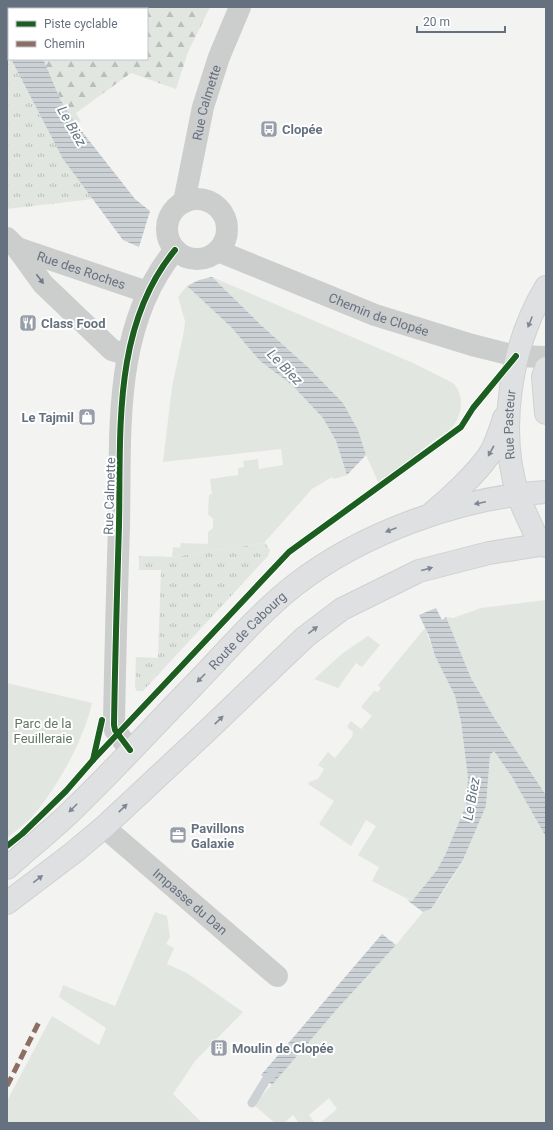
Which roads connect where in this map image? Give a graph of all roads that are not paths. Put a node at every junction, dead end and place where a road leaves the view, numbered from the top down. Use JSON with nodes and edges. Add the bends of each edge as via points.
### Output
{"nodes":[{"id":1,"x":240,"y":7,"type":"edge"},
{"id":2,"x":184,"y":202,"type":"junction"},
{"id":3,"x":12,"y":243,"type":"edge"},
{"id":4,"x":175,"y":250,"type":"junction"},
{"id":5,"x":218,"y":251,"type":"junction"},
{"id":6,"x":546,"y":287,"type":"edge"},
{"id":7,"x":147,"y":292,"type":"junction"},
{"id":8,"x":128,"y":355,"type":"junction"},
{"id":9,"x":516,"y":356,"type":"junction"},
{"id":10,"x":546,"y":357,"type":"edge"},
{"id":11,"x":546,"y":368,"type":"edge"},
{"id":12,"x":509,"y":401,"type":"junction"},
{"id":13,"x":546,"y":413,"type":"edge"},
{"id":14,"x":546,"y":492,"type":"edge"},
{"id":15,"x":518,"y":495,"type":"junction"},
{"id":16,"x":428,"y":516,"type":"junction"},
{"id":17,"x":544,"y":539,"type":"edge"},
{"id":18,"x":130,"y":750,"type":"junction"},
{"id":19,"x":104,"y":827,"type":"junction"},
{"id":20,"x":7,"y":868,"type":"edge"},
{"id":21,"x":7,"y":903,"type":"edge"},
{"id":22,"x":277,"y":976,"type":"dead end"}],
"edges":[{"from":1,"to":2,"type":"street","name":"Rue Calmette","via":[[219,57],[203,107]]},
{"from":2,"to":4,"type":"street","via":[[175,208],[168,224],[169,240]]},
{"from":2,"to":5,"type":"street","via":[[196,199],[208,201],[218,208],[225,218],[228,230],[225,241]]},
{"from":3,"to":7,"type":"street","name":"Rue des Roches"},
{"from":3,"to":8,"type":"street","name":"Rue des Roches","one_way":true,"via":[[43,284],[112,350]]},
{"from":4,"to":5,"type":"street","via":[[196,259],[208,258]]},
{"from":4,"to":7,"type":"street","name":"Rue Calmette"},
{"from":5,"to":9,"type":"street","name":"Chemin de Clopée","via":[[375,315]]},
{"from":6,"to":9,"type":"main road","name":"Rue Pasteur","one_way":true},
{"from":7,"to":8,"type":"street","name":"Rue Calmette"},
{"from":8,"to":18,"type":"street","name":"Rue Calmette","via":[[122,408],[114,725]]},
{"from":9,"to":10,"type":"street","name":"Chemin de Clopée"},
{"from":9,"to":12,"type":"main road","name":"Rue Pasteur"},
{"from":11,"to":13,"type":"main road","via":[[543,377]]},
{"from":12,"to":15,"type":"main road","name":"Rue Pasteur","via":[[509,449]]},
{"from":12,"to":16,"type":"main road","one_way":true,"via":[[498,436],[488,456],[448,499]]},
{"from":14,"to":15,"type":"main road","name":"Route de Cabourg"},
{"from":15,"to":16,"type":"main road","name":"Route de Cabourg","one_way":true},
{"from":15,"to":17,"type":"main road","name":"Rue Pasteur"},
{"from":16,"to":18,"type":"main road","name":"Route de Cabourg","one_way":true,"via":[[355,546],[294,586],[269,607]]},
{"from":19,"to":17,"type":"main road","one_way":true,"via":[[305,637],[342,609],[419,571]]},
{"from":18,"to":20,"type":"main road","name":"Route de Cabourg","one_way":true,"via":[[62,820]]},
{"from":21,"to":19,"type":"main road","one_way":true},
{"from":19,"to":22,"type":"street","name":"Impasse du Dan"}]}
